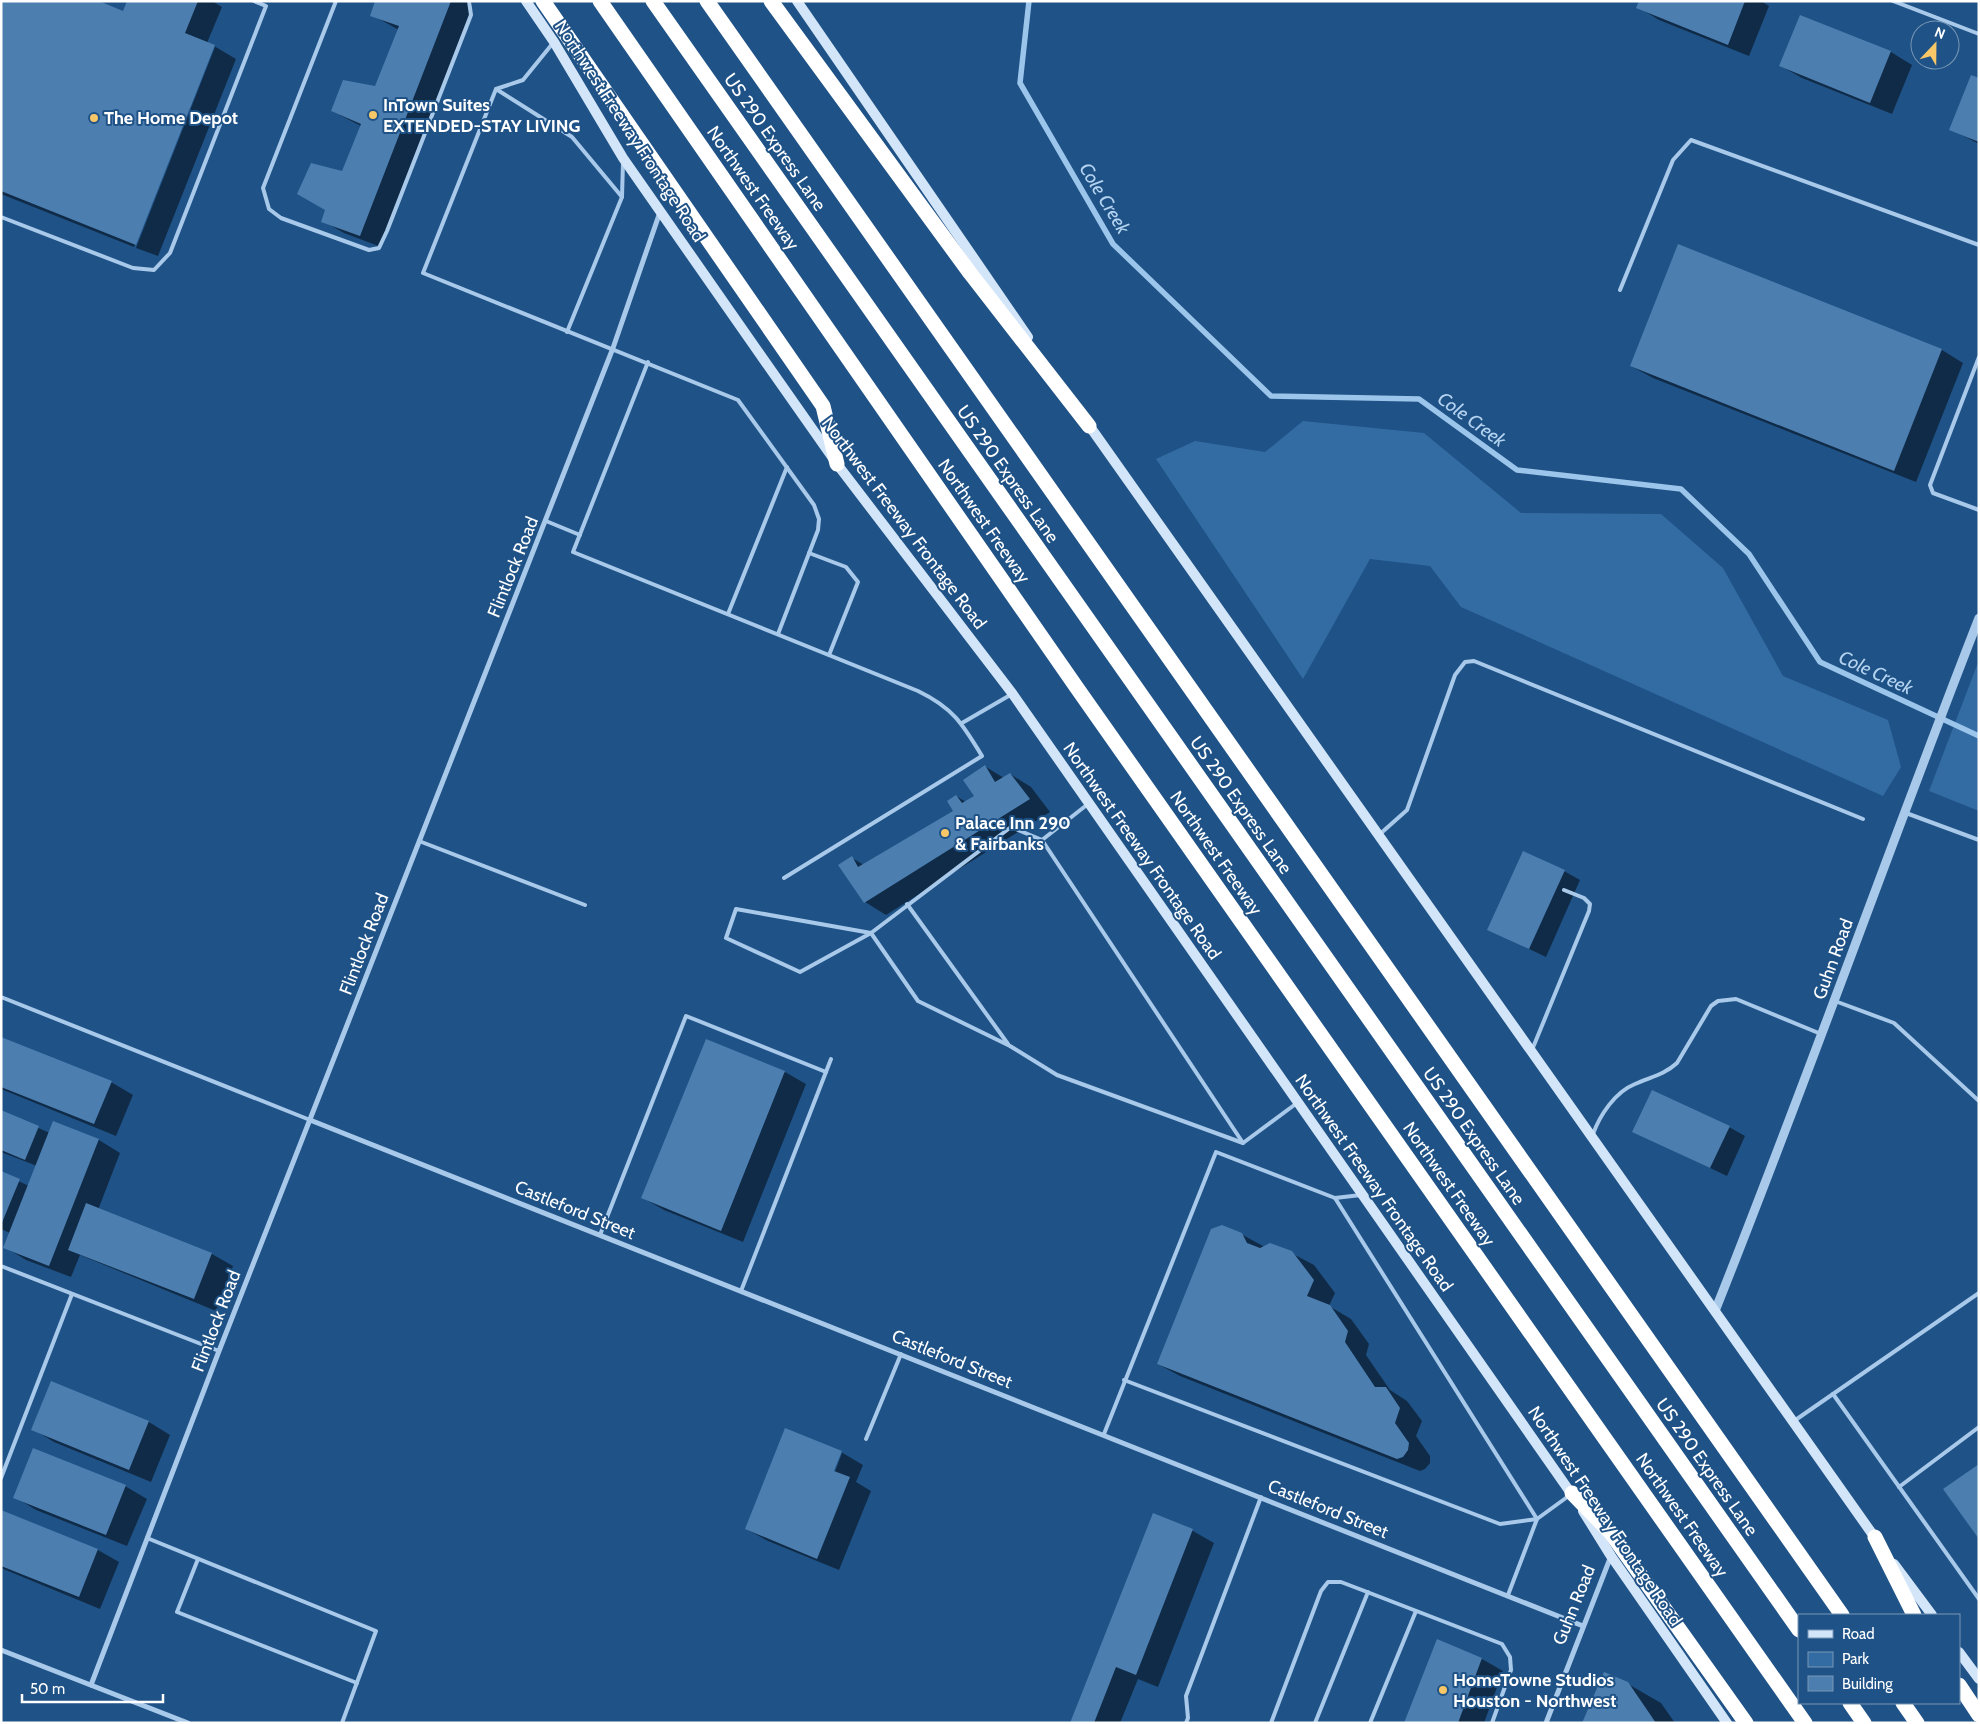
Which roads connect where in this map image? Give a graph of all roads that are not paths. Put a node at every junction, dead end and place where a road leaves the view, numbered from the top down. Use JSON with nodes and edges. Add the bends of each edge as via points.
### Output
{"nodes":[{"id":1,"x":254,"y":1,"type":"edge"},
{"id":2,"x":336,"y":1,"type":"edge"},
{"id":3,"x":470,"y":1,"type":"edge"},
{"id":4,"x":526,"y":1,"type":"edge"},
{"id":5,"x":544,"y":1,"type":"edge"},
{"id":6,"x":600,"y":1,"type":"edge"},
{"id":7,"x":653,"y":1,"type":"edge"},
{"id":8,"x":707,"y":1,"type":"edge"},
{"id":9,"x":772,"y":1,"type":"edge"},
{"id":10,"x":797,"y":1,"type":"edge"},
{"id":11,"x":1893,"y":1,"type":"edge"},
{"id":12,"x":1979,"y":34,"type":"edge"},
{"id":13,"x":554,"y":42,"type":"junction"},
{"id":14,"x":496,"y":89,"type":"junction"},
{"id":15,"x":623,"y":158,"type":"junction"},
{"id":16,"x":622,"y":197,"type":"junction"},
{"id":17,"x":660,"y":212,"type":"junction"},
{"id":18,"x":1,"y":217,"type":"edge"},
{"id":19,"x":1979,"y":245,"type":"edge"},
{"id":20,"x":1620,"y":290,"type":"dead end"},
{"id":21,"x":567,"y":332,"type":"junction"},
{"id":22,"x":613,"y":348,"type":"junction"},
{"id":23,"x":1979,"y":357,"type":"edge"},
{"id":24,"x":648,"y":362,"type":"junction"},
{"id":25,"x":1089,"y":426,"type":"junction"},
{"id":26,"x":837,"y":464,"type":"junction"},
{"id":27,"x":787,"y":467,"type":"junction"},
{"id":28,"x":1979,"y":510,"type":"edge"},
{"id":29,"x":546,"y":521,"type":"junction"},
{"id":30,"x":580,"y":535,"type":"junction"},
{"id":31,"x":809,"y":553,"type":"junction"},
{"id":32,"x":728,"y":614,"type":"junction"},
{"id":33,"x":1979,"y":618,"type":"edge"},
{"id":34,"x":778,"y":634,"type":"junction"},
{"id":35,"x":829,"y":655,"type":"junction"},
{"id":36,"x":1012,"y":694,"type":"junction"},
{"id":37,"x":962,"y":723,"type":"junction"},
{"id":38,"x":1088,"y":804,"type":"junction"},
{"id":39,"x":1904,"y":812,"type":"junction"},
{"id":40,"x":1863,"y":819,"type":"dead end"},
{"id":41,"x":1378,"y":836,"type":"junction"},
{"id":42,"x":419,"y":840,"type":"junction"},
{"id":43,"x":1042,"y":840,"type":"junction"},
{"id":44,"x":1979,"y":840,"type":"edge"},
{"id":45,"x":784,"y":878,"type":"dead end"},
{"id":46,"x":1564,"y":890,"type":"dead end"},
{"id":47,"x":907,"y":904,"type":"junction"},
{"id":48,"x":586,"y":905,"type":"dead end"},
{"id":49,"x":871,"y":933,"type":"junction"},
{"id":50,"x":1,"y":997,"type":"edge"},
{"id":51,"x":1835,"y":1001,"type":"junction"},
{"id":52,"x":1823,"y":1035,"type":"junction"},
{"id":53,"x":1010,"y":1046,"type":"junction"},
{"id":54,"x":1531,"y":1052,"type":"junction"},
{"id":55,"x":831,"y":1059,"type":"dead end"},
{"id":56,"x":826,"y":1072,"type":"junction"},
{"id":57,"x":1979,"y":1101,"type":"edge"},
{"id":58,"x":1298,"y":1102,"type":"junction"},
{"id":59,"x":310,"y":1120,"type":"junction"},
{"id":60,"x":1591,"y":1137,"type":"junction"},
{"id":61,"x":1243,"y":1142,"type":"junction"},
{"id":62,"x":1363,"y":1195,"type":"junction"},
{"id":63,"x":1335,"y":1198,"type":"junction"},
{"id":64,"x":600,"y":1235,"type":"junction"},
{"id":65,"x":1,"y":1266,"type":"edge"},
{"id":66,"x":741,"y":1291,"type":"junction"},
{"id":67,"x":1979,"y":1293,"type":"edge"},
{"id":68,"x":72,"y":1294,"type":"junction"},
{"id":69,"x":1715,"y":1311,"type":"junction"},
{"id":70,"x":219,"y":1351,"type":"junction"},
{"id":71,"x":901,"y":1354,"type":"junction"},
{"id":72,"x":1124,"y":1380,"type":"junction"},
{"id":73,"x":1833,"y":1394,"type":"junction"},
{"id":74,"x":1792,"y":1422,"type":"junction"},
{"id":75,"x":1979,"y":1427,"type":"edge"},
{"id":76,"x":1104,"y":1434,"type":"junction"},
{"id":77,"x":866,"y":1439,"type":"dead end"},
{"id":78,"x":1,"y":1478,"type":"edge"},
{"id":79,"x":1899,"y":1486,"type":"junction"},
{"id":80,"x":1572,"y":1494,"type":"junction"},
{"id":81,"x":1261,"y":1497,"type":"junction"},
{"id":82,"x":1537,"y":1519,"type":"junction"},
{"id":83,"x":1875,"y":1537,"type":"junction"},
{"id":84,"x":147,"y":1538,"type":"junction"},
{"id":85,"x":1611,"y":1556,"type":"junction"},
{"id":86,"x":198,"y":1559,"type":"junction"},
{"id":87,"x":1368,"y":1592,"type":"junction"},
{"id":88,"x":1508,"y":1595,"type":"junction"},
{"id":89,"x":1979,"y":1599,"type":"edge"},
{"id":90,"x":1416,"y":1611,"type":"junction"},
{"id":91,"x":1841,"y":1614,"type":"edge"},
{"id":92,"x":1914,"y":1614,"type":"edge"},
{"id":93,"x":1931,"y":1614,"type":"edge"},
{"id":94,"x":1584,"y":1626,"type":"junction"},
{"id":95,"x":1798,"y":1629,"type":"edge"},
{"id":96,"x":1,"y":1650,"type":"edge"},
{"id":97,"x":1960,"y":1653,"type":"edge"},
{"id":98,"x":1979,"y":1680,"type":"edge"},
{"id":99,"x":357,"y":1683,"type":"junction"},
{"id":100,"x":91,"y":1685,"type":"junction"},
{"id":101,"x":1960,"y":1686,"type":"edge"},
{"id":102,"x":1851,"y":1704,"type":"edge"},
{"id":103,"x":1904,"y":1704,"type":"edge"},
{"id":104,"x":1979,"y":1715,"type":"edge"},
{"id":105,"x":188,"y":1723,"type":"edge"},
{"id":106,"x":342,"y":1723,"type":"edge"},
{"id":107,"x":1186,"y":1723,"type":"edge"},
{"id":108,"x":1271,"y":1723,"type":"edge"},
{"id":109,"x":1315,"y":1723,"type":"edge"},
{"id":110,"x":1370,"y":1723,"type":"edge"},
{"id":111,"x":1492,"y":1723,"type":"edge"},
{"id":112,"x":1546,"y":1723,"type":"edge"},
{"id":113,"x":1727,"y":1723,"type":"edge"},
{"id":114,"x":1746,"y":1723,"type":"edge"},
{"id":115,"x":1805,"y":1723,"type":"edge"},
{"id":116,"x":1864,"y":1723,"type":"edge"},
{"id":117,"x":1917,"y":1723,"type":"edge"}],
"edges":[{"from":1,"to":18,"type":"lane","via":[[266,6],[170,253],[154,270],[133,268]]},
{"from":2,"to":3,"type":"lane","via":[[263,188],[270,209],[281,218],[370,250],[379,248],[387,231],[471,15]]},
{"from":4,"to":13,"type":"main road","name":"Northwest Freeway Frontage Road"},
{"from":5,"to":26,"type":"highway","via":[[823,406]]},
{"from":6,"to":115,"type":"highway","name":"Northwest Freeway","via":[[1077,688]]},
{"from":7,"to":95,"type":"highway","name":"US 290 Express Lane"},
{"from":8,"to":91,"type":"highway"},
{"from":9,"to":25,"type":"highway","via":[[970,273]]},
{"from":10,"to":25,"type":"main road"},
{"from":11,"to":12,"type":"lane"},
{"from":13,"to":14,"type":"lane","via":[[523,80]]},
{"from":13,"to":15,"type":"main road","name":"Northwest Freeway Frontage Road"},
{"from":14,"to":16,"type":"lane","via":[[572,137]]},
{"from":14,"to":21,"type":"lane","via":[[423,273]]},
{"from":15,"to":16,"type":"lane"},
{"from":15,"to":17,"type":"main road","name":"Northwest Freeway Frontage Road"},
{"from":16,"to":21,"type":"lane"},
{"from":17,"to":22,"type":"street","name":"Flintlock Road"},
{"from":17,"to":26,"type":"main road","name":"Northwest Freeway Frontage Road"},
{"from":19,"to":20,"type":"lane","via":[[1691,140],[1673,160]]},
{"from":21,"to":22,"type":"lane"},
{"from":22,"to":24,"type":"lane"},
{"from":22,"to":29,"type":"street","name":"Flintlock Road"},
{"from":23,"to":28,"type":"lane","via":[[1930,485],[1933,493]]},
{"from":24,"to":27,"type":"lane","via":[[738,400]]},
{"from":24,"to":30,"type":"lane"},
{"from":25,"to":41,"type":"main road"},
{"from":26,"to":36,"type":"main road","name":"Northwest Freeway Frontage Road"},
{"from":27,"to":31,"type":"lane","via":[[814,505],[819,519]]},
{"from":27,"to":32,"type":"lane"},
{"from":29,"to":30,"type":"lane"},
{"from":29,"to":42,"type":"street","name":"Flintlock Road"},
{"from":30,"to":32,"type":"lane","via":[[573,552]]},
{"from":31,"to":34,"type":"lane"},
{"from":31,"to":35,"type":"lane","via":[[846,567],[858,582]]},
{"from":32,"to":34,"type":"lane"},
{"from":33,"to":39,"type":"street","name":"Guhn Road"},
{"from":34,"to":35,"type":"lane"},
{"from":35,"to":37,"type":"lane","via":[[934,699]]},
{"from":36,"to":37,"type":"lane"},
{"from":36,"to":38,"type":"main road","name":"Northwest Freeway Frontage Road"},
{"from":37,"to":45,"type":"lane","via":[[982,756]]},
{"from":38,"to":43,"type":"lane"},
{"from":38,"to":58,"type":"main road","name":"Northwest Freeway Frontage Road"},
{"from":39,"to":44,"type":"lane"},
{"from":39,"to":51,"type":"street","name":"Guhn Road"},
{"from":40,"to":41,"type":"lane","via":[[1474,660],[1465,662],[1455,675],[1406,810]]},
{"from":41,"to":54,"type":"main road"},
{"from":42,"to":48,"type":"lane"},
{"from":42,"to":59,"type":"street","name":"Flintlock Road"},
{"from":43,"to":47,"type":"lane","via":[[1011,827]]},
{"from":43,"to":61,"type":"lane"},
{"from":46,"to":54,"type":"lane","via":[[1584,898],[1590,904],[1589,910]]},
{"from":47,"to":49,"type":"lane"},
{"from":47,"to":53,"type":"lane"},
{"from":49,"to":49,"type":"lane","via":[[736,909],[726,938],[800,972]]},
{"from":49,"to":53,"type":"lane","via":[[918,1001]]},
{"from":50,"to":59,"type":"lane"},
{"from":51,"to":52,"type":"street","name":"Guhn Road"},
{"from":51,"to":57,"type":"lane","via":[[1894,1023]]},
{"from":52,"to":60,"type":"lane","via":[[1736,999],[1718,1000],[1711,1006],[1677,1063],[1656,1077],[1627,1088],[1600,1116]]},
{"from":52,"to":69,"type":"street","name":"Guhn Road"},
{"from":53,"to":61,"type":"lane","via":[[1058,1075]]},
{"from":54,"to":60,"type":"main road"},
{"from":55,"to":56,"type":"lane"},
{"from":56,"to":64,"type":"lane","via":[[686,1016]]},
{"from":56,"to":66,"type":"lane"},
{"from":58,"to":61,"type":"lane"},
{"from":58,"to":62,"type":"main road","name":"Northwest Freeway Frontage Road"},
{"from":59,"to":64,"type":"street","name":"Castleford Street"},
{"from":59,"to":70,"type":"street","name":"Flintlock Road"},
{"from":60,"to":69,"type":"main road"},
{"from":62,"to":63,"type":"lane"},
{"from":62,"to":80,"type":"main road","name":"Northwest Freeway Frontage Road"},
{"from":63,"to":72,"type":"lane","via":[[1216,1152]]},
{"from":63,"to":82,"type":"lane"},
{"from":64,"to":66,"type":"street","name":"Castleford Street"},
{"from":65,"to":68,"type":"lane"},
{"from":66,"to":71,"type":"street","name":"Castleford Street"},
{"from":67,"to":73,"type":"lane"},
{"from":68,"to":70,"type":"lane"},
{"from":68,"to":78,"type":"lane"},
{"from":69,"to":74,"type":"main road"},
{"from":70,"to":84,"type":"street","name":"Flintlock Road"},
{"from":71,"to":76,"type":"street","name":"Castleford Street"},
{"from":71,"to":77,"type":"lane"},
{"from":72,"to":76,"type":"lane"},
{"from":72,"to":82,"type":"lane","via":[[1500,1524]]},
{"from":73,"to":74,"type":"lane"},
{"from":73,"to":79,"type":"lane"},
{"from":74,"to":83,"type":"main road"},
{"from":75,"to":79,"type":"lane"},
{"from":76,"to":81,"type":"street","name":"Castleford Street"},
{"from":79,"to":89,"type":"lane"},
{"from":80,"to":82,"type":"lane"},
{"from":80,"to":85,"type":"main road","name":"Northwest Freeway Frontage Road"},
{"from":80,"to":114,"type":"highway","via":[[1610,1532]]},
{"from":81,"to":88,"type":"street","name":"Castleford Street"},
{"from":81,"to":107,"type":"lane","via":[[1186,1696]]},
{"from":82,"to":88,"type":"lane"},
{"from":83,"to":92,"type":"highway"},
{"from":83,"to":93,"type":"main road"},
{"from":84,"to":86,"type":"lane"},
{"from":84,"to":100,"type":"street","name":"Flintlock Road"},
{"from":85,"to":94,"type":"street","name":"Guhn Road"},
{"from":85,"to":113,"type":"main road","name":"Northwest Freeway Frontage Road"},
{"from":86,"to":99,"type":"lane","via":[[376,1631]]},
{"from":86,"to":99,"type":"lane","via":[[177,1612]]},
{"from":87,"to":90,"type":"lane"},
{"from":87,"to":108,"type":"lane","via":[[1341,1582],[1328,1582]]},
{"from":87,"to":109,"type":"lane"},
{"from":88,"to":94,"type":"street","name":"Castleford Street"},
{"from":90,"to":110,"type":"lane"},
{"from":90,"to":111,"type":"lane","via":[[1502,1644],[1510,1657],[1511,1670]]},
{"from":94,"to":112,"type":"street","name":"Guhn Road"},
{"from":96,"to":100,"type":"street"},
{"from":97,"to":98,"type":"main road"},
{"from":99,"to":106,"type":"lane"},
{"from":100,"to":105,"type":"street"},
{"from":101,"to":104,"type":"highway"},
{"from":102,"to":116,"type":"highway"},
{"from":103,"to":117,"type":"highway"}]}
